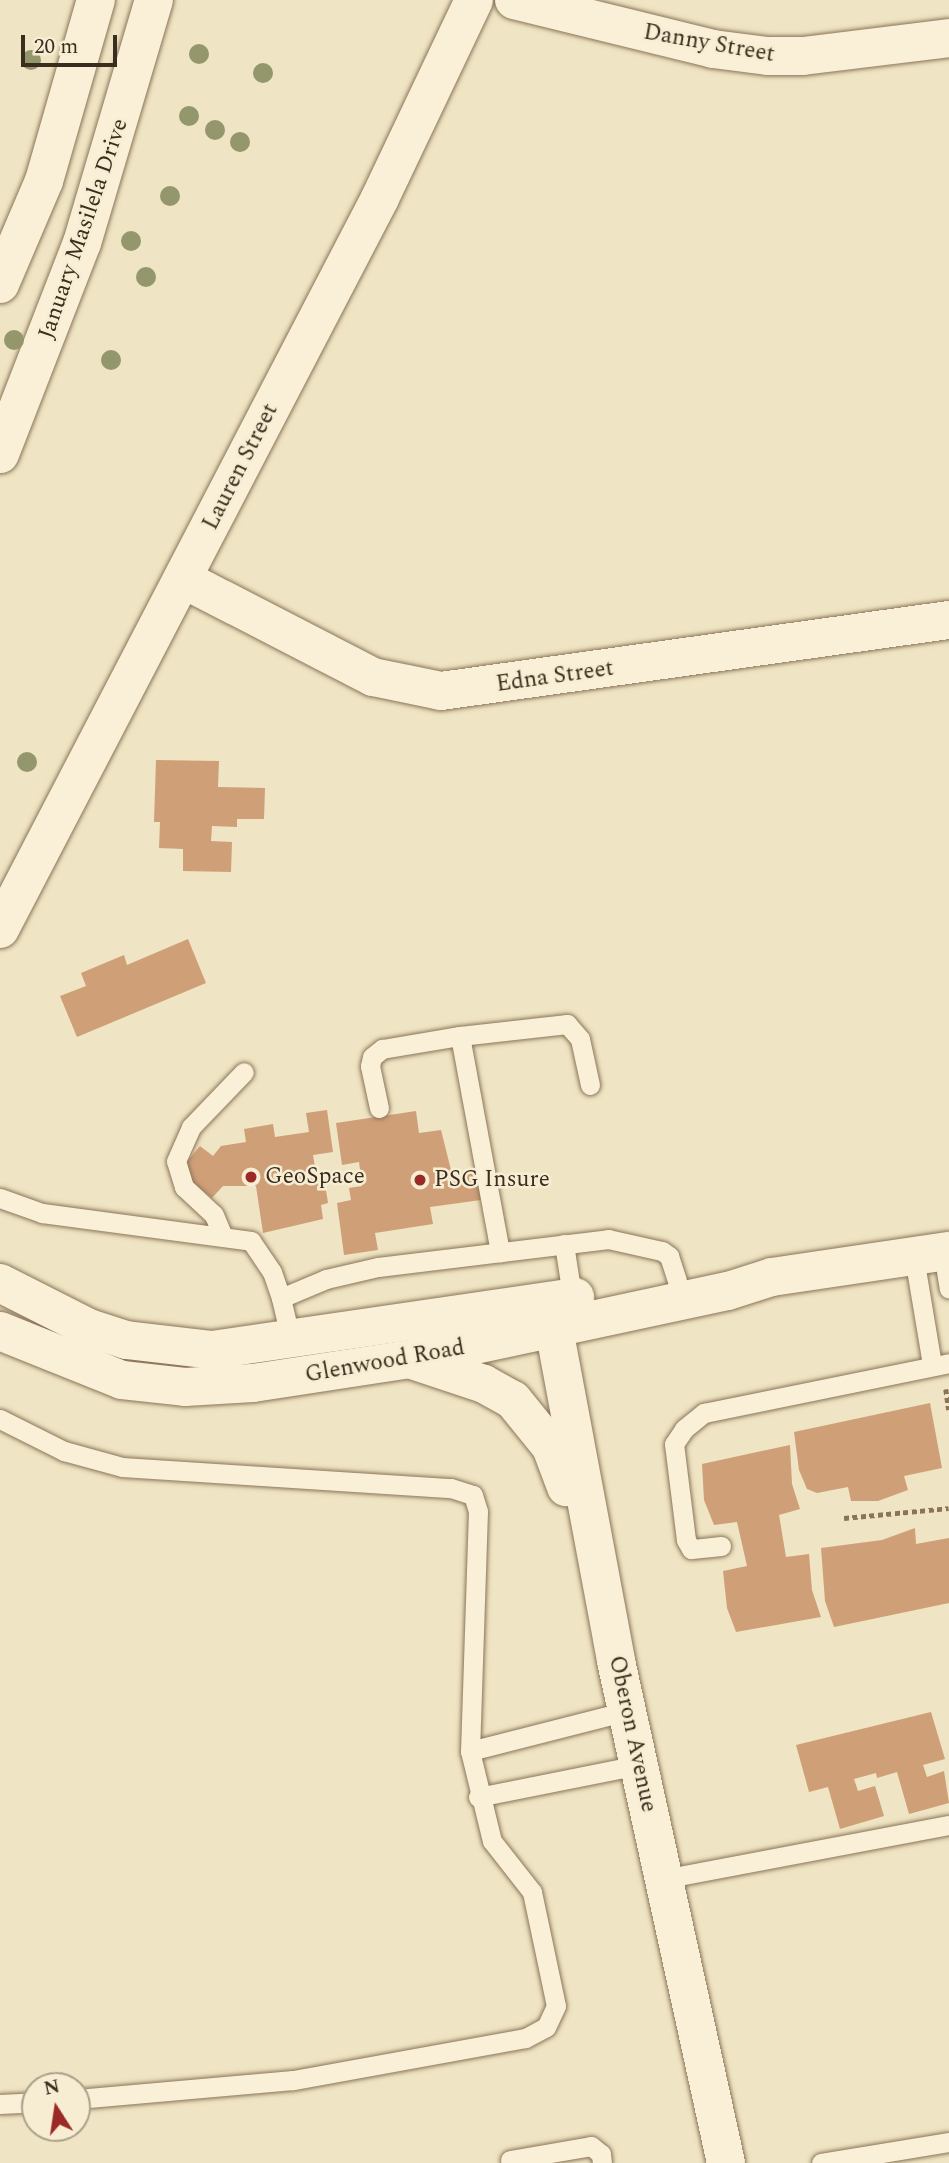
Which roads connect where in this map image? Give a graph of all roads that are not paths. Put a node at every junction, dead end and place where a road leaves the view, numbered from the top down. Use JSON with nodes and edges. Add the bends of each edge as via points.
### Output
{"nodes":[{"id":1,"x":96,"y":0,"type":"edge"},
{"id":2,"x":154,"y":0,"type":"edge"},
{"id":3,"x":474,"y":0,"type":"edge"},
{"id":4,"x":514,"y":0,"type":"edge"},
{"id":5,"x":949,"y":38,"type":"edge"},
{"id":6,"x":0,"y":284,"type":"edge"},
{"id":7,"x":0,"y":454,"type":"edge"},
{"id":8,"x":183,"y":579,"type":"junction"},
{"id":9,"x":949,"y":620,"type":"edge"},
{"id":10,"x":0,"y":929,"type":"edge"},
{"id":11,"x":460,"y":1037,"type":"junction"},
{"id":12,"x":244,"y":1072,"type":"dead end"},
{"id":13,"x":590,"y":1085,"type":"dead end"},
{"id":14,"x":379,"y":1108,"type":"dead end"},
{"id":15,"x":0,"y":1198,"type":"edge"},
{"id":16,"x":222,"y":1234,"type":"junction"},
{"id":17,"x":564,"y":1244,"type":"junction"},
{"id":18,"x":500,"y":1252,"type":"junction"},
{"id":19,"x":935,"y":1254,"type":"edge"},
{"id":20,"x":772,"y":1277,"type":"junction"},
{"id":21,"x":677,"y":1281,"type":"junction"},
{"id":22,"x":0,"y":1283,"type":"edge"},
{"id":23,"x":949,"y":1289,"type":"edge"},
{"id":24,"x":281,"y":1298,"type":"junction"},
{"id":25,"x":563,"y":1313,"type":"junction"},
{"id":26,"x":0,"y":1331,"type":"edge"},
{"id":27,"x":291,"y":1340,"type":"junction"},
{"id":28,"x":410,"y":1359,"type":"junction"},
{"id":29,"x":941,"y":1364,"type":"edge"},
{"id":30,"x":296,"y":1378,"type":"junction"},
{"id":31,"x":0,"y":1419,"type":"edge"},
{"id":32,"x":721,"y":1546,"type":"dead end"},
{"id":33,"x":616,"y":1661,"type":"junction"},
{"id":34,"x":627,"y":1711,"type":"junction"},
{"id":35,"x":470,"y":1751,"type":"junction"},
{"id":36,"x":639,"y":1765,"type":"junction"},
{"id":37,"x":478,"y":1797,"type":"junction"},
{"id":38,"x":949,"y":1825,"type":"edge"},
{"id":39,"x":663,"y":1880,"type":"junction"},
{"id":40,"x":91,"y":2098,"type":"edge"},
{"id":41,"x":21,"y":2103,"type":"edge"},
{"id":42,"x":0,"y":2104,"type":"edge"},
{"id":43,"x":949,"y":2142,"type":"edge"},
{"id":44,"x":510,"y":2160,"type":"dead end"},
{"id":45,"x":602,"y":2163,"type":"edge"},
{"id":46,"x":726,"y":2163,"type":"edge"},
{"id":47,"x":821,"y":2163,"type":"edge"}],
"edges":[{"from":1,"to":6,"type":"street","via":[[44,181]]},
{"from":2,"to":7,"type":"street","name":"January Masilela Drive","via":[[82,243]]},
{"from":3,"to":8,"type":"street","name":"Lauren Street","via":[[429,100]]},
{"from":4,"to":5,"type":"street","name":"Danny Street","via":[[713,49],[768,55],[803,56]]},
{"from":8,"to":9,"type":"street","name":"Edna Street","via":[[373,677],[441,691]]},
{"from":8,"to":10,"type":"street","name":"Lauren Street"},
{"from":11,"to":13,"type":"lane","via":[[568,1024],[580,1039]]},
{"from":11,"to":14,"type":"lane","via":[[382,1049],[372,1057]]},
{"from":11,"to":18,"type":"lane"},
{"from":12,"to":16,"type":"lane","via":[[191,1127],[176,1161],[184,1187],[214,1214]]},
{"from":15,"to":16,"type":"lane","via":[[42,1213]]},
{"from":16,"to":24,"type":"lane","via":[[251,1241],[272,1272]]},
{"from":17,"to":18,"type":"lane"},
{"from":17,"to":21,"type":"lane","via":[[608,1239],[639,1244],[669,1256]]},
{"from":17,"to":25,"type":"lane"},
{"from":18,"to":24,"type":"lane","via":[[379,1267],[326,1279]]},
{"from":19,"to":20,"type":"street","name":"Glenwood Road"},
{"from":19,"to":23,"type":"lane"},
{"from":19,"to":29,"type":"lane"},
{"from":20,"to":21,"type":"street","name":"Glenwood Road"},
{"from":20,"to":25,"type":"street","name":"Glenwood Road"},
{"from":21,"to":25,"type":"street","name":"Glenwood Road"},
{"from":22,"to":27,"type":"street","name":"Glenwood Road","via":[[89,1328],[153,1346],[212,1350]]},
{"from":24,"to":27,"type":"lane"},
{"from":25,"to":27,"type":"street","name":"Glenwood Road"},
{"from":25,"to":28,"type":"street","name":"Glenwood Road"},
{"from":25,"to":33,"type":"street","name":"Oberon Avenue"},
{"from":26,"to":30,"type":"street","name":"Glenwood Road","via":[[122,1380],[196,1387]]},
{"from":27,"to":30,"type":"lane"},
{"from":28,"to":30,"type":"street","name":"Glenwood Road"},
{"from":28,"to":33,"type":"street","via":[[484,1384],[513,1400],[537,1425],[562,1475]]},
{"from":29,"to":32,"type":"lane","via":[[704,1413],[684,1429],[674,1444],[685,1539],[691,1549]]},
{"from":31,"to":35,"type":"lane","via":[[64,1451],[122,1467],[469,1492],[478,1511]]},
{"from":33,"to":34,"type":"street","name":"Oberon Avenue"},
{"from":34,"to":35,"type":"lane"},
{"from":34,"to":36,"type":"street","name":"Oberon Avenue"},
{"from":35,"to":37,"type":"lane"},
{"from":36,"to":37,"type":"lane"},
{"from":36,"to":39,"type":"street","name":"Oberon Avenue"},
{"from":37,"to":40,"type":"lane","via":[[494,1846],[528,1885],[535,1903],[556,2006],[541,2031],[525,2038],[293,2080]]},
{"from":38,"to":39,"type":"lane"},
{"from":39,"to":46,"type":"street","name":"Oberon Avenue"},
{"from":41,"to":42,"type":"lane"},
{"from":43,"to":47,"type":"lane"},
{"from":44,"to":45,"type":"lane","via":[[591,2147],[601,2154]]}]}
